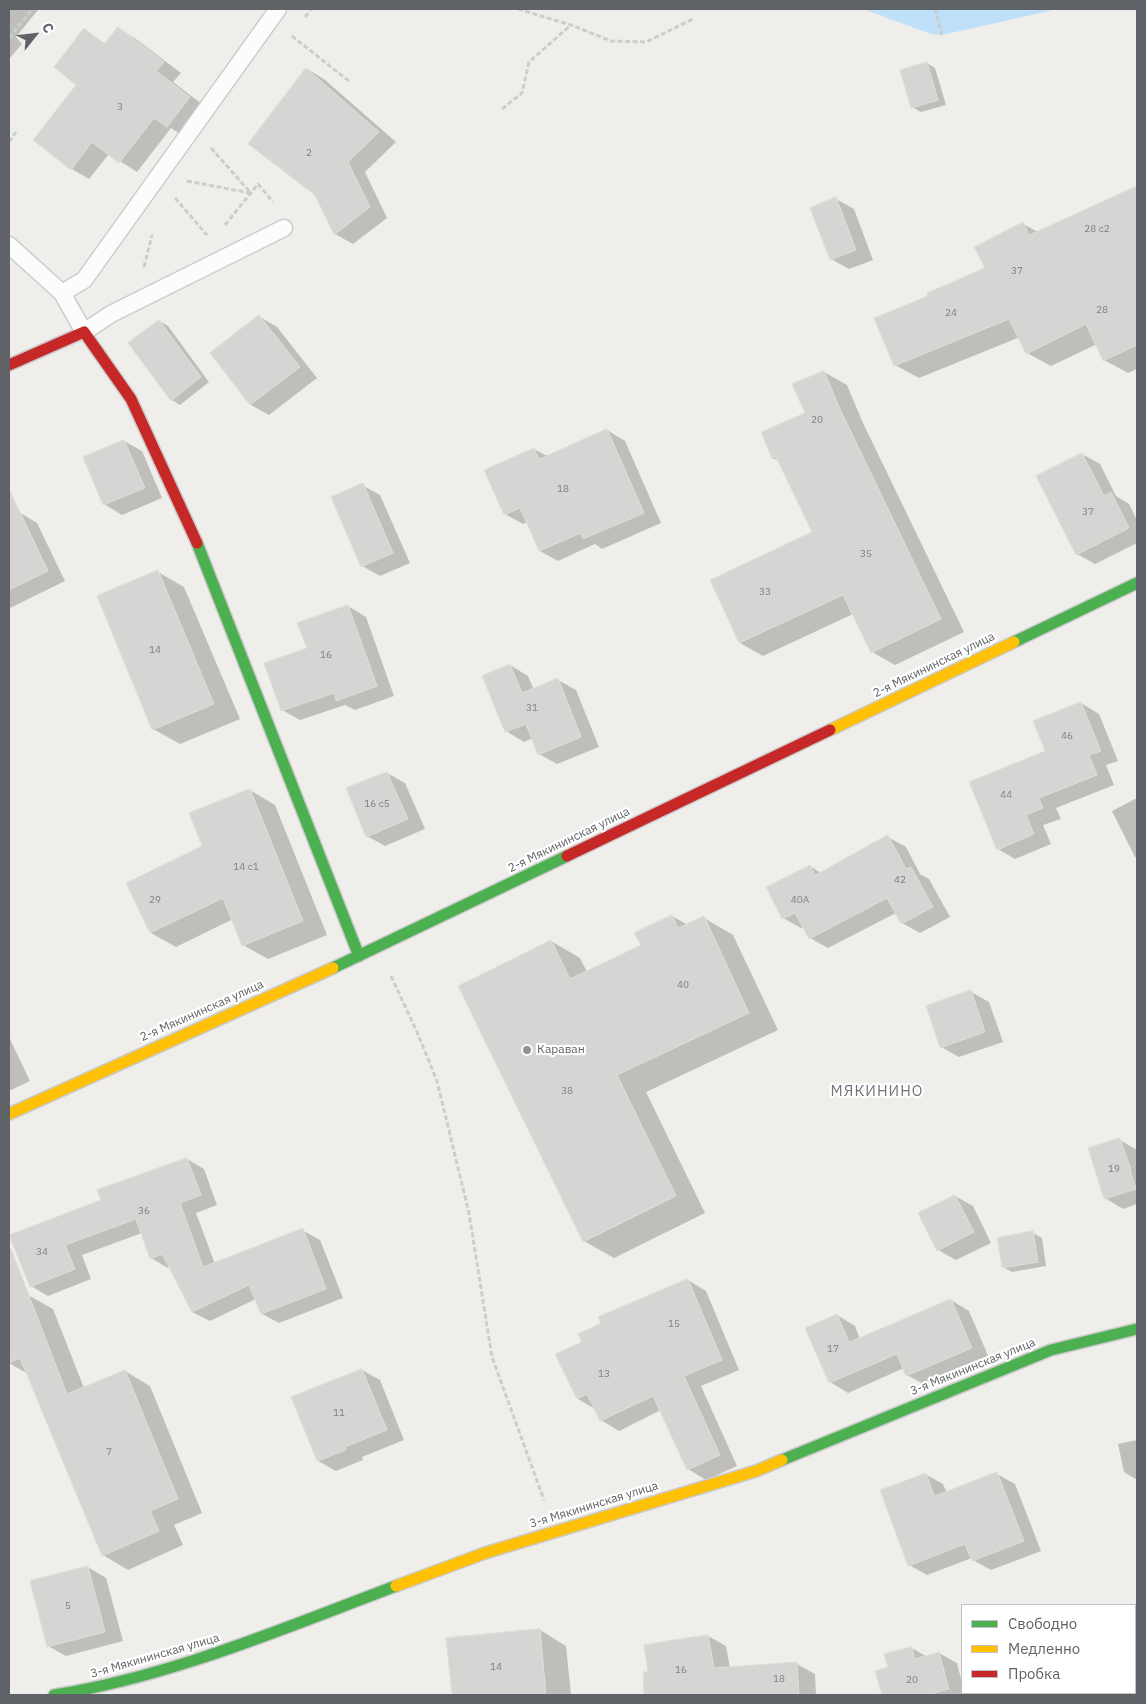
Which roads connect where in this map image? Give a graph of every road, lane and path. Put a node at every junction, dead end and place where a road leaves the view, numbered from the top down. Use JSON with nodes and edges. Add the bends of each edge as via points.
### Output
{"nodes":[{"id":1,"x":32,"y":9,"type":"edge"},
{"id":2,"x":278,"y":9,"type":"edge"},
{"id":3,"x":518,"y":9,"type":"edge"},
{"id":4,"x":935,"y":9,"type":"edge"},
{"id":5,"x":692,"y":19,"type":"dead end"},
{"id":6,"x":571,"y":25,"type":"junction"},
{"id":7,"x":942,"y":35,"type":"dead end"},
{"id":8,"x":292,"y":36,"type":"dead end"},
{"id":9,"x":9,"y":38,"type":"edge"},
{"id":10,"x":350,"y":82,"type":"dead end"},
{"id":11,"x":502,"y":109,"type":"dead end"},
{"id":12,"x":16,"y":132,"type":"dead end"},
{"id":13,"x":9,"y":142,"type":"edge"},
{"id":14,"x":211,"y":148,"type":"dead end"},
{"id":15,"x":186,"y":181,"type":"dead end"},
{"id":16,"x":250,"y":193,"type":"junction"},
{"id":17,"x":175,"y":198,"type":"dead end"},
{"id":18,"x":223,"y":227,"type":"dead end"},
{"id":19,"x":284,"y":228,"type":"joint"},
{"id":20,"x":212,"y":241,"type":"dead end"},
{"id":21,"x":9,"y":245,"type":"edge"},
{"id":22,"x":62,"y":293,"type":"junction"},
{"id":23,"x":84,"y":332,"type":"junction"},
{"id":24,"x":9,"y":365,"type":"edge"},
{"id":25,"x":1137,"y":573,"type":"edge"},
{"id":26,"x":1137,"y":583,"type":"edge"},
{"id":27,"x":1107,"y":598,"type":"junction"},
{"id":28,"x":377,"y":947,"type":"junction"},
{"id":29,"x":359,"y":956,"type":"junction"},
{"id":30,"x":9,"y":1114,"type":"edge"},
{"id":31,"x":1137,"y":1329,"type":"edge"},
{"id":32,"x":556,"y":1531,"type":"junction"},
{"id":33,"x":54,"y":1695,"type":"edge"}],
"edges":[{"from":1,"to":9,"type":"path"},
{"from":2,"to":22,"type":"lane","via":[[84,280]]},
{"from":3,"to":6,"type":"path"},
{"from":4,"to":7,"type":"path"},
{"from":5,"to":6,"type":"path","via":[[646,42],[611,41]]},
{"from":6,"to":11,"type":"path","via":[[529,62],[522,93]]},
{"from":8,"to":10,"type":"path"},
{"from":12,"to":13,"type":"path"},
{"from":14,"to":16,"type":"path"},
{"from":15,"to":16,"type":"path"},
{"from":16,"to":18,"type":"path"},
{"from":16,"to":19,"type":"path","via":[[258,184],[284,216]]},
{"from":17,"to":20,"type":"path"},
{"from":19,"to":23,"type":"lane","via":[[111,314]]},
{"from":21,"to":22,"type":"lane"},
{"from":22,"to":23,"type":"lane"},
{"from":23,"to":24,"type":"street"},
{"from":23,"to":29,"type":"street","via":[[131,399],[192,528]]},
{"from":25,"to":27,"type":"lane"},
{"from":26,"to":27,"type":"street","name":"2-я Мякининская улица"},
{"from":27,"to":28,"type":"street","name":"2-я Мякининская улица"},
{"from":28,"to":29,"type":"street","name":"2-я Мякининская улица"},
{"from":28,"to":32,"type":"path","via":[[437,1081],[469,1213],[492,1357]]},
{"from":29,"to":30,"type":"street","name":"2-я Мякининская улица"},
{"from":31,"to":32,"type":"street","name":"3-я Мякининская улица","via":[[1051,1350],[756,1471]]},
{"from":32,"to":33,"type":"street","name":"3-я Мякининская улица","via":[[485,1553],[199,1660],[86,1690]]}]}
